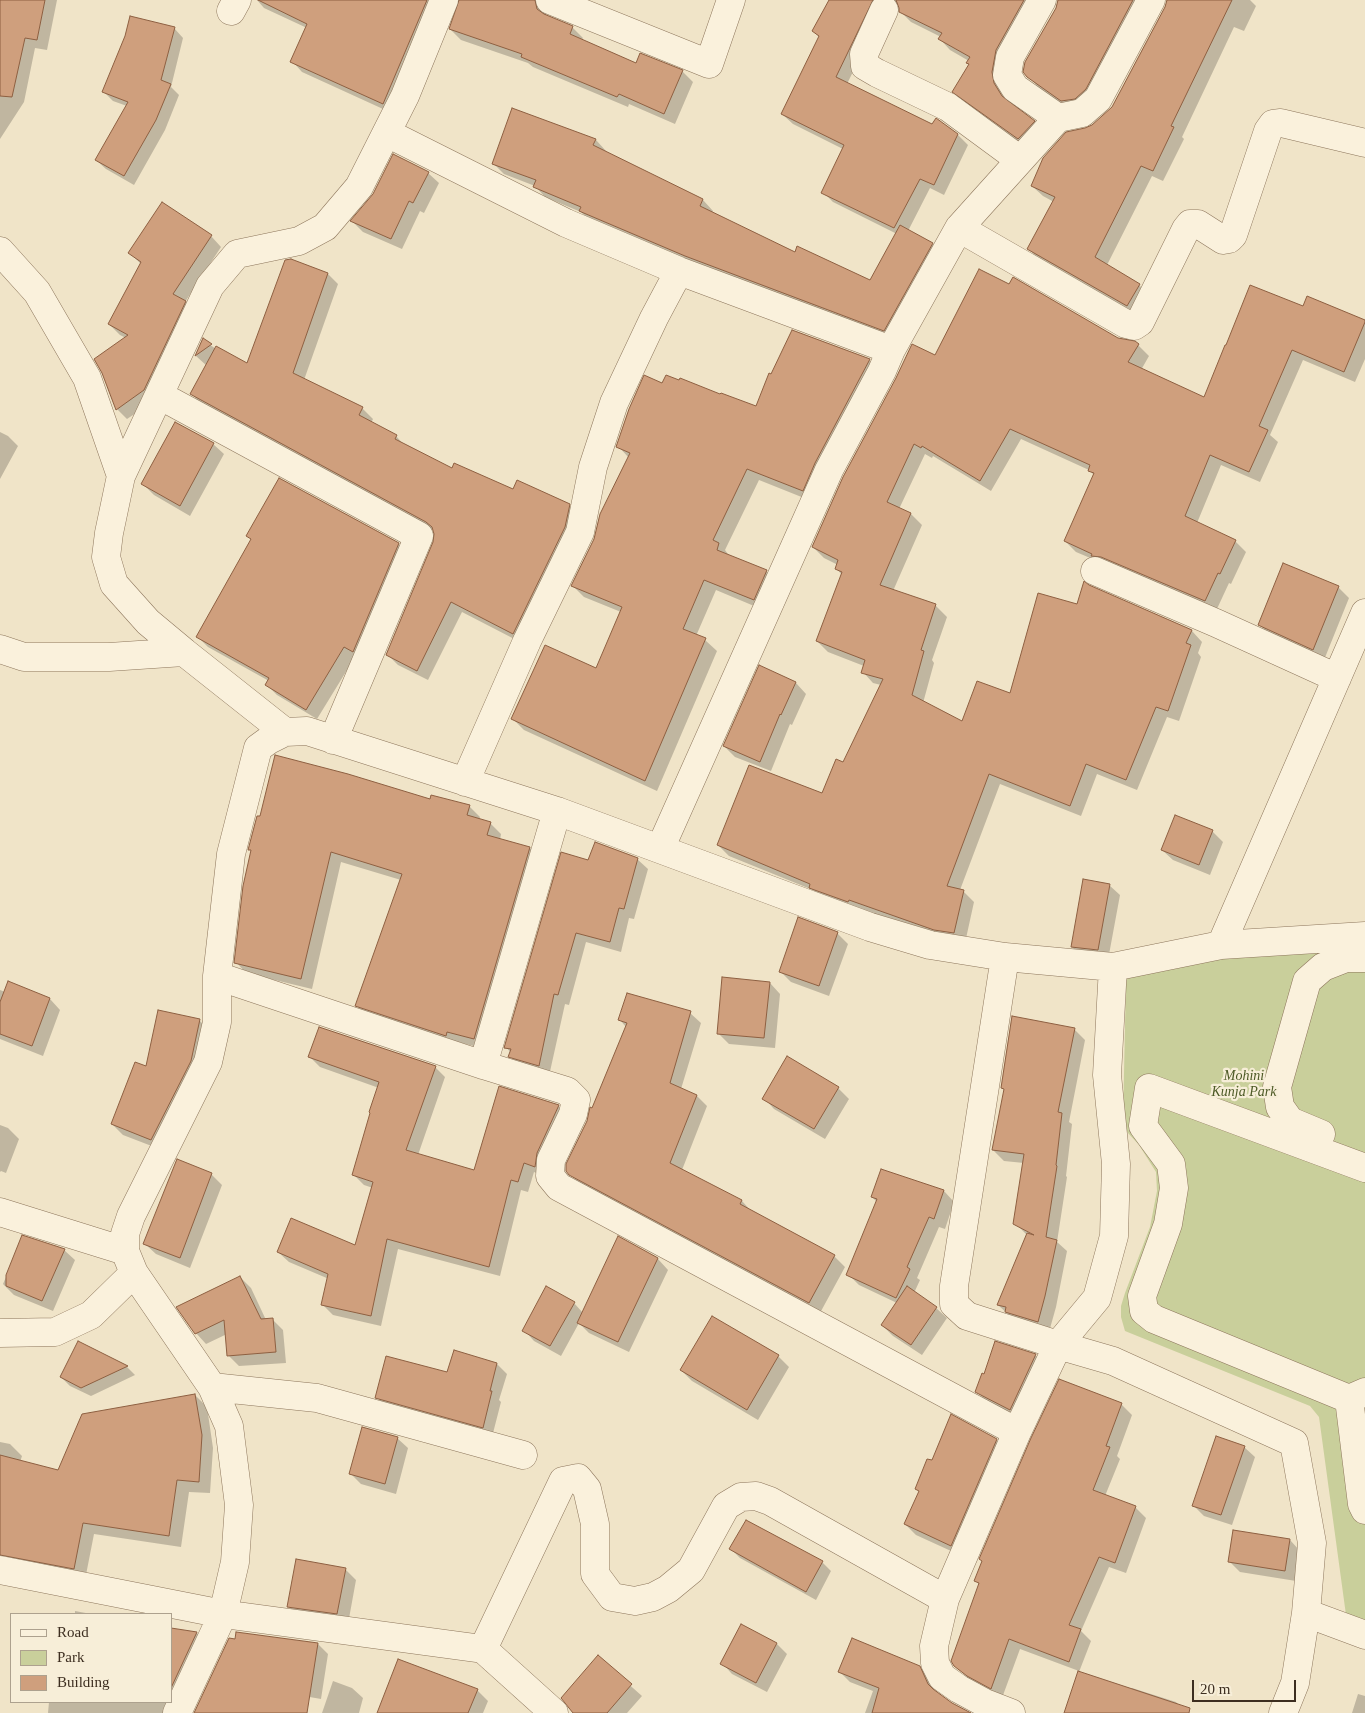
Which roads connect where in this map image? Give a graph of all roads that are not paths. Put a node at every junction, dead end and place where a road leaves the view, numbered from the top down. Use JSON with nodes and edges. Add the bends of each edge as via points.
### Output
{"nodes":[{"id":1,"x":444,"y":0,"type":"edge"},
{"id":2,"x":550,"y":0,"type":"edge"},
{"id":3,"x":731,"y":0,"type":"edge"},
{"id":4,"x":1042,"y":0,"type":"edge"},
{"id":5,"x":1152,"y":0,"type":"edge"},
{"id":6,"x":884,"y":10,"type":"dead end"},
{"id":7,"x":1058,"y":118,"type":"junction"},
{"id":8,"x":387,"y":133,"type":"junction"},
{"id":9,"x":1365,"y":143,"type":"edge"},
{"id":10,"x":1020,"y":160,"type":"junction"},
{"id":11,"x":959,"y":228,"type":"junction"},
{"id":12,"x":0,"y":251,"type":"edge"},
{"id":13,"x":679,"y":271,"type":"junction"},
{"id":14,"x":891,"y":350,"type":"junction"},
{"id":15,"x":159,"y":395,"type":"junction"},
{"id":16,"x":121,"y":476,"type":"junction"},
{"id":17,"x":1095,"y":571,"type":"dead end"},
{"id":18,"x":1365,"y":613,"type":"edge"},
{"id":19,"x":0,"y":649,"type":"edge"},
{"id":20,"x":184,"y":652,"type":"junction"},
{"id":21,"x":1337,"y":678,"type":"junction"},
{"id":22,"x":285,"y":732,"type":"junction"},
{"id":23,"x":333,"y":740,"type":"junction"},
{"id":24,"x":465,"y":782,"type":"junction"},
{"id":25,"x":557,"y":811,"type":"junction"},
{"id":26,"x":660,"y":849,"type":"junction"},
{"id":27,"x":1365,"y":936,"type":"edge"},
{"id":28,"x":1221,"y":945,"type":"junction"},
{"id":29,"x":1005,"y":957,"type":"junction"},
{"id":30,"x":1365,"y":958,"type":"edge"},
{"id":31,"x":1113,"y":967,"type":"junction"},
{"id":32,"x":217,"y":976,"type":"junction"},
{"id":33,"x":483,"y":1065,"type":"junction"},
{"id":34,"x":1365,"y":1149,"type":"edge"},
{"id":35,"x":1365,"y":1168,"type":"edge"},
{"id":36,"x":0,"y":1212,"type":"edge"},
{"id":37,"x":129,"y":1262,"type":"junction"},
{"id":38,"x":0,"y":1333,"type":"edge"},
{"id":39,"x":1058,"y":1345,"type":"junction"},
{"id":40,"x":212,"y":1387,"type":"junction"},
{"id":41,"x":1357,"y":1395,"type":"edge"},
{"id":42,"x":1017,"y":1432,"type":"junction"},
{"id":43,"x":522,"y":1455,"type":"dead end"},
{"id":44,"x":1365,"y":1510,"type":"edge"},
{"id":45,"x":0,"y":1570,"type":"edge"},
{"id":46,"x":945,"y":1600,"type":"junction"},
{"id":47,"x":223,"y":1614,"type":"junction"},
{"id":48,"x":1306,"y":1614,"type":"junction"},
{"id":49,"x":1365,"y":1635,"type":"edge"},
{"id":50,"x":483,"y":1649,"type":"junction"},
{"id":51,"x":177,"y":1713,"type":"edge"},
{"id":52,"x":554,"y":1713,"type":"edge"},
{"id":53,"x":1011,"y":1713,"type":"edge"},
{"id":54,"x":1283,"y":1713,"type":"edge"}],
"edges":[{"from":1,"to":8,"type":"street"},
{"from":2,"to":3,"type":"street","via":[[709,64]]},
{"from":4,"to":7,"type":"street","via":[[1010,57],[1007,75],[1015,88]]},
{"from":5,"to":7,"type":"street","via":[[1098,99],[1082,113]]},
{"from":6,"to":10,"type":"street","via":[[864,54],[865,66],[948,106]]},
{"from":7,"to":10,"type":"street"},
{"from":8,"to":13,"type":"street","via":[[566,223]]},
{"from":8,"to":15,"type":"street","via":[[360,187],[325,227],[299,241],[237,254],[210,286]]},
{"from":9,"to":11,"type":"street","via":[[1281,123],[1273,124],[1268,130],[1233,235],[1224,240],[1198,224],[1190,224],[1140,322],[1134,326]]},
{"from":10,"to":11,"type":"street"},
{"from":11,"to":14,"type":"street"},
{"from":12,"to":16,"type":"street","via":[[37,292],[87,378]]},
{"from":13,"to":14,"type":"street"},
{"from":13,"to":24,"type":"street","via":[[614,404],[593,468],[580,532],[527,641]]},
{"from":14,"to":26,"type":"street","via":[[829,470]]},
{"from":15,"to":16,"type":"street"},
{"from":15,"to":23,"type":"street","via":[[419,536]]},
{"from":16,"to":20,"type":"street","via":[[106,556],[114,584],[148,622]]},
{"from":17,"to":21,"type":"street"},
{"from":18,"to":21,"type":"street"},
{"from":19,"to":20,"type":"street","via":[[24,657],[109,658]]},
{"from":20,"to":22,"type":"street"},
{"from":21,"to":28,"type":"street"},
{"from":22,"to":23,"type":"street","via":[[306,731]]},
{"from":22,"to":32,"type":"street","via":[[258,748],[231,854]]},
{"from":23,"to":24,"type":"street"},
{"from":24,"to":25,"type":"street"},
{"from":25,"to":26,"type":"street"},
{"from":25,"to":33,"type":"street"},
{"from":26,"to":29,"type":"street","via":[[870,926],[930,944]]},
{"from":27,"to":28,"type":"street"},
{"from":28,"to":31,"type":"street"},
{"from":29,"to":31,"type":"street"},
{"from":29,"to":39,"type":"street","via":[[954,1286],[954,1304],[967,1316]]},
{"from":30,"to":34,"type":"street","via":[[1346,958],[1323,967],[1307,980],[1277,1087],[1280,1107],[1290,1121]]},
{"from":31,"to":39,"type":"street","via":[[1107,1075],[1116,1164],[1114,1236],[1097,1298]]},
{"from":32,"to":33,"type":"street"},
{"from":32,"to":37,"type":"street","via":[[217,1022],[208,1062],[131,1216],[125,1234]]},
{"from":33,"to":42,"type":"street","via":[[567,1091],[576,1100],[573,1114],[551,1160],[550,1176],[558,1187]]},
{"from":35,"to":41,"type":"street","via":[[1149,1088],[1143,1126],[1171,1164],[1174,1188],[1168,1224],[1142,1296],[1144,1311],[1154,1319]]},
{"from":36,"to":37,"type":"street"},
{"from":37,"to":38,"type":"street","via":[[91,1315],[55,1332]]},
{"from":37,"to":40,"type":"street"},
{"from":39,"to":42,"type":"street"},
{"from":39,"to":48,"type":"street","via":[[1114,1361],[1294,1443],[1312,1542]]},
{"from":40,"to":43,"type":"street","via":[[317,1398]]},
{"from":40,"to":47,"type":"street","via":[[229,1426],[239,1505],[235,1562]]},
{"from":41,"to":44,"type":"street","via":[[1362,1504]]},
{"from":42,"to":46,"type":"street"},
{"from":45,"to":47,"type":"street"},
{"from":46,"to":50,"type":"street","via":[[756,1496],[741,1497],[726,1506],[691,1570],[668,1589],[635,1601],[612,1597],[595,1574],[595,1524],[587,1489],[578,1478],[563,1481]]},
{"from":46,"to":53,"type":"street","via":[[934,1646],[935,1663],[942,1676],[985,1703]]},
{"from":47,"to":50,"type":"street"},
{"from":47,"to":51,"type":"street"},
{"from":48,"to":49,"type":"street"},
{"from":48,"to":54,"type":"street","via":[[1295,1682]]},
{"from":50,"to":52,"type":"street"}]}
